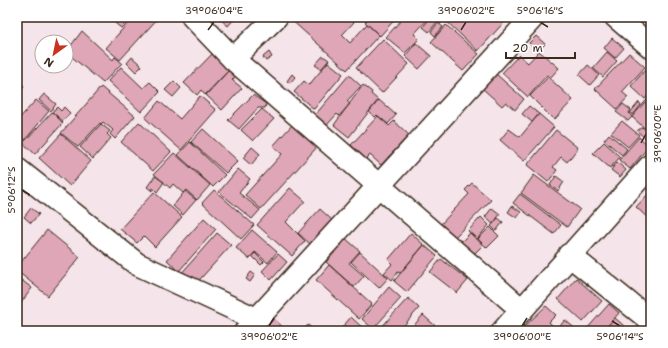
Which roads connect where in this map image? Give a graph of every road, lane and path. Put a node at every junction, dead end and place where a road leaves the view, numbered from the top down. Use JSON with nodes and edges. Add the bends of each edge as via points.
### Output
{"nodes":[{"id":1,"x":193,"y":17,"type":"edge"},
{"id":2,"x":276,"y":17,"type":"edge"},
{"id":3,"x":533,"y":17,"type":"edge"},
{"id":4,"x":616,"y":17,"type":"edge"},
{"id":5,"x":651,"y":47,"type":"edge"},
{"id":6,"x":233,"y":59,"type":"junction"},
{"id":7,"x":651,"y":165,"type":"edge"},
{"id":8,"x":17,"y":169,"type":"edge"},
{"id":9,"x":379,"y":186,"type":"junction"},
{"id":10,"x":569,"y":255,"type":"junction"},
{"id":11,"x":522,"y":310,"type":"junction"},
{"id":12,"x":651,"y":321,"type":"edge"},
{"id":13,"x":251,"y":325,"type":"edge"},
{"id":14,"x":503,"y":331,"type":"edge"}],
"edges":[{"from":1,"to":6,"type":"street"},
{"from":2,"to":6,"type":"street"},
{"from":3,"to":9,"type":"street"},
{"from":4,"to":5,"type":"street"},
{"from":6,"to":9,"type":"street"},
{"from":7,"to":10,"type":"street"},
{"from":8,"to":13,"type":"street","via":[[137,264]]},
{"from":9,"to":11,"type":"street"},
{"from":9,"to":13,"type":"street"},
{"from":10,"to":11,"type":"street"},
{"from":10,"to":12,"type":"street"},
{"from":11,"to":14,"type":"street"}]}
